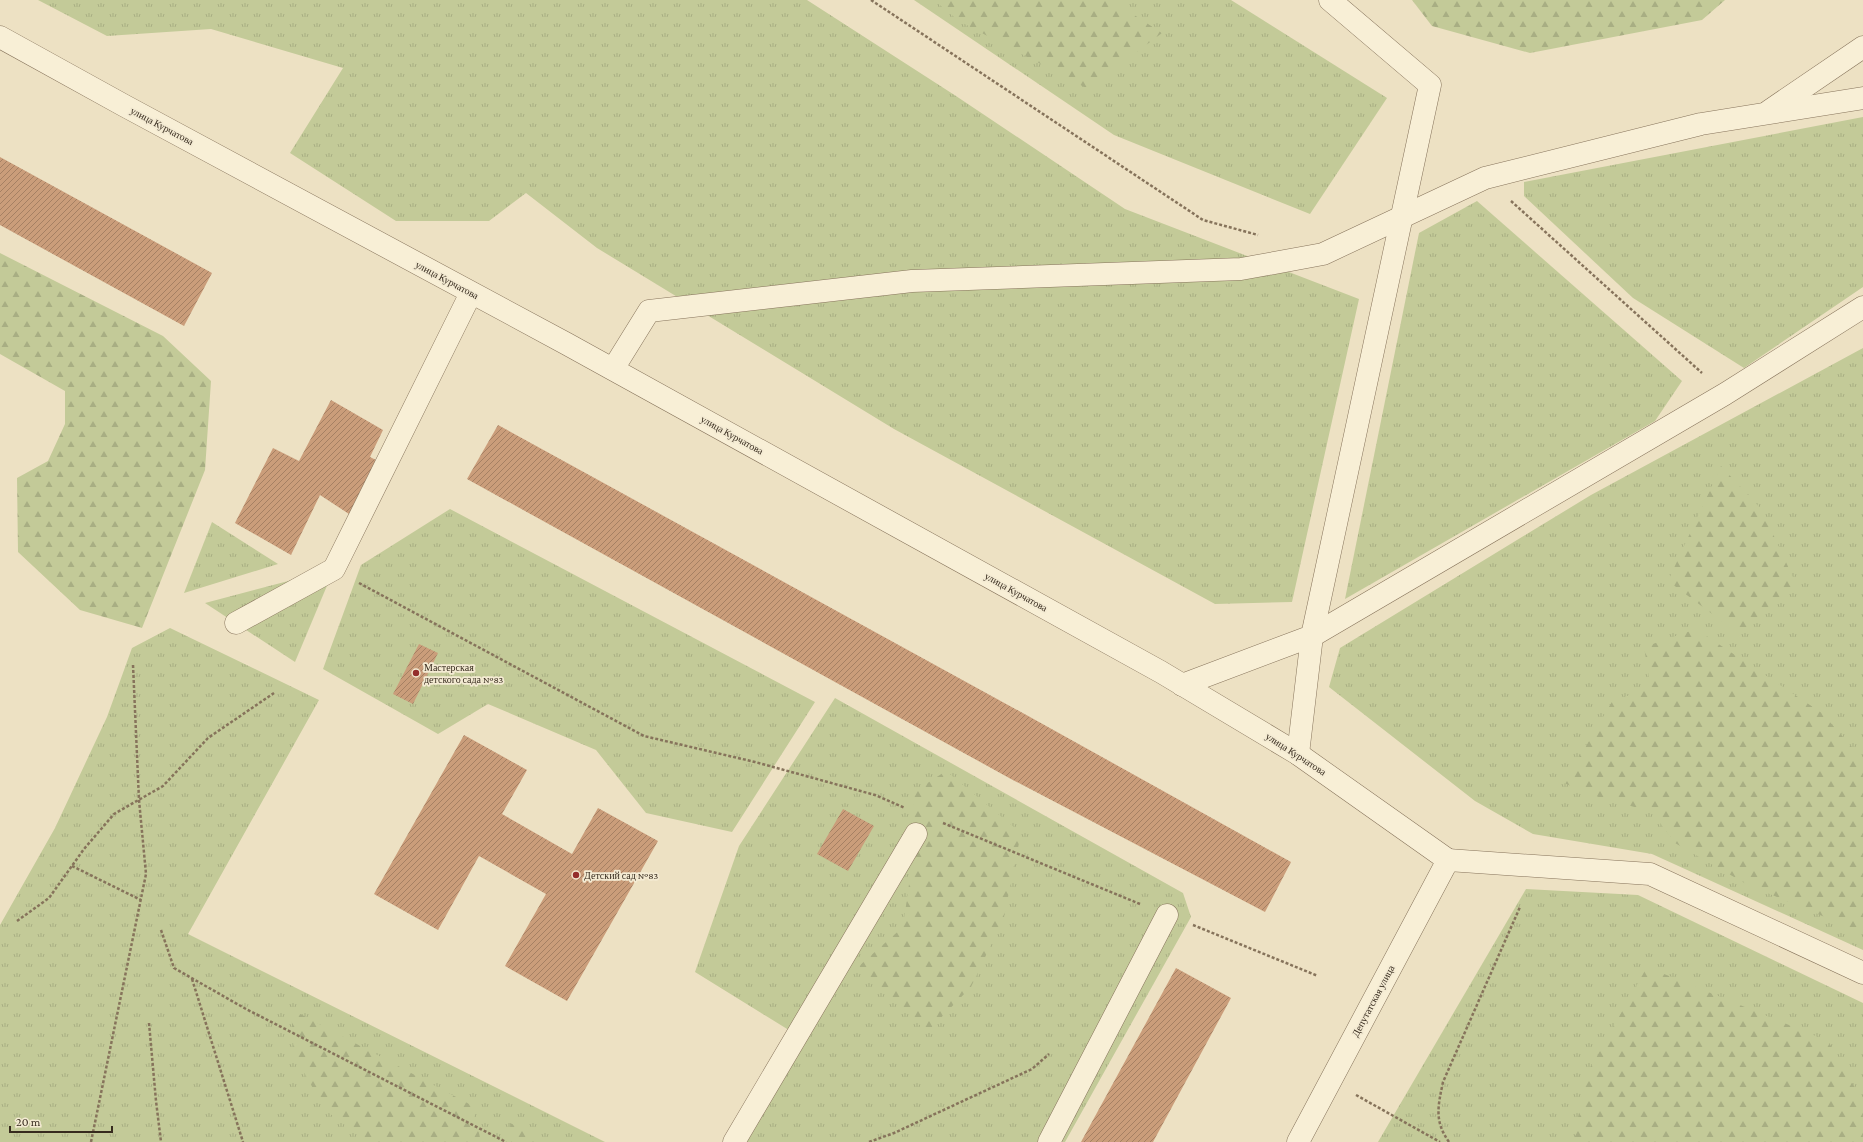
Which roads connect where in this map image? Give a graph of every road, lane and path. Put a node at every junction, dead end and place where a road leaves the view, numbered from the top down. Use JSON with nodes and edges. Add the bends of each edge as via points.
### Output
{"nodes":[{"id":1,"x":871,"y":0,"type":"edge"},
{"id":2,"x":1330,"y":0,"type":"edge"},
{"id":3,"x":0,"y":37,"type":"edge"},
{"id":4,"x":1863,"y":47,"type":"edge"},
{"id":5,"x":1863,"y":98,"type":"edge"},
{"id":6,"x":1763,"y":115,"type":"junction"},
{"id":7,"x":1485,"y":178,"type":"junction"},
{"id":8,"x":1402,"y":217,"type":"junction"},
{"id":9,"x":1263,"y":237,"type":"dead end"},
{"id":10,"x":471,"y":292,"type":"junction"},
{"id":11,"x":1863,"y":307,"type":"edge"},
{"id":12,"x":613,"y":369,"type":"junction"},
{"id":13,"x":1725,"y":394,"type":"junction"},
{"id":14,"x":334,"y":570,"type":"junction"},
{"id":15,"x":236,"y":623,"type":"dead end"},
{"id":16,"x":1312,"y":636,"type":"junction"},
{"id":17,"x":133,"y":665,"type":"dead end"},
{"id":18,"x":1182,"y":685,"type":"junction"},
{"id":19,"x":274,"y":693,"type":"dead end"},
{"id":20,"x":1298,"y":754,"type":"junction"},
{"id":21,"x":139,"y":800,"type":"junction"},
{"id":22,"x":911,"y":810,"type":"dead end"},
{"id":23,"x":940,"y":822,"type":"dead end"},
{"id":24,"x":916,"y":834,"type":"dead end"},
{"id":25,"x":1448,"y":860,"type":"junction"},
{"id":26,"x":72,"y":866,"type":"junction"},
{"id":27,"x":141,"y":900,"type":"junction"},
{"id":28,"x":1520,"y":907,"type":"dead end"},
{"id":29,"x":1167,"y":915,"type":"junction"},
{"id":30,"x":17,"y":920,"type":"dead end"},
{"id":31,"x":161,"y":930,"type":"dead end"},
{"id":32,"x":1863,"y":973,"type":"edge"},
{"id":33,"x":1318,"y":976,"type":"dead end"},
{"id":34,"x":192,"y":978,"type":"junction"},
{"id":35,"x":149,"y":1023,"type":"dead end"},
{"id":36,"x":1049,"y":1054,"type":"dead end"},
{"id":37,"x":1331,"y":1081,"type":"junction"},
{"id":38,"x":91,"y":1142,"type":"edge"},
{"id":39,"x":161,"y":1142,"type":"edge"},
{"id":40,"x":243,"y":1142,"type":"edge"},
{"id":41,"x":506,"y":1142,"type":"edge"},
{"id":42,"x":734,"y":1142,"type":"edge"},
{"id":43,"x":869,"y":1142,"type":"edge"},
{"id":44,"x":1049,"y":1142,"type":"edge"},
{"id":45,"x":1298,"y":1142,"type":"edge"},
{"id":46,"x":1440,"y":1142,"type":"edge"},
{"id":47,"x":1449,"y":1142,"type":"edge"}],
"edges":[{"from":1,"to":9,"type":"path","via":[[1203,220]]},
{"from":2,"to":8,"type":"street","via":[[1430,85]]},
{"from":3,"to":10,"type":"street","name":"улица Курчатова"},
{"from":4,"to":6,"type":"street"},
{"from":5,"to":6,"type":"street"},
{"from":6,"to":7,"type":"street","via":[[1701,124]]},
{"from":7,"to":8,"type":"street"},
{"from":7,"to":13,"type":"path"},
{"from":8,"to":12,"type":"street","via":[[1324,254],[1241,269],[912,280],[649,311]]},
{"from":8,"to":16,"type":"street"},
{"from":10,"to":12,"type":"street","name":"улица Курчатова"},
{"from":10,"to":14,"type":"street"},
{"from":11,"to":13,"type":"street"},
{"from":12,"to":18,"type":"street","name":"улица Курчатова"},
{"from":13,"to":16,"type":"street"},
{"from":14,"to":15,"type":"street"},
{"from":14,"to":22,"type":"path","via":[[644,736],[754,762],[875,795]]},
{"from":16,"to":18,"type":"street"},
{"from":16,"to":20,"type":"street"},
{"from":17,"to":21,"type":"path"},
{"from":18,"to":20,"type":"street","name":"улица Курчатова"},
{"from":19,"to":21,"type":"path","via":[[208,738],[163,786]]},
{"from":20,"to":25,"type":"street","name":"улица Курчатова"},
{"from":21,"to":26,"type":"path","via":[[114,814]]},
{"from":21,"to":27,"type":"path","via":[[146,874]]},
{"from":23,"to":29,"type":"path"},
{"from":24,"to":42,"type":"street"},
{"from":25,"to":32,"type":"street","via":[[1650,874]]},
{"from":25,"to":37,"type":"street","name":"Депутатская улица"},
{"from":26,"to":27,"type":"path"},
{"from":26,"to":30,"type":"path","via":[[49,898]]},
{"from":27,"to":38,"type":"path"},
{"from":28,"to":47,"type":"path","via":[[1443,1082],[1438,1109],[1441,1130]]},
{"from":29,"to":33,"type":"path"},
{"from":29,"to":44,"type":"street"},
{"from":31,"to":34,"type":"path","via":[[174,968]]},
{"from":34,"to":40,"type":"path"},
{"from":34,"to":41,"type":"path","via":[[246,1009]]},
{"from":35,"to":39,"type":"path"},
{"from":36,"to":43,"type":"path","via":[[1032,1069]]},
{"from":37,"to":45,"type":"street","name":"Депутатская улица"},
{"from":37,"to":46,"type":"path"}]}
